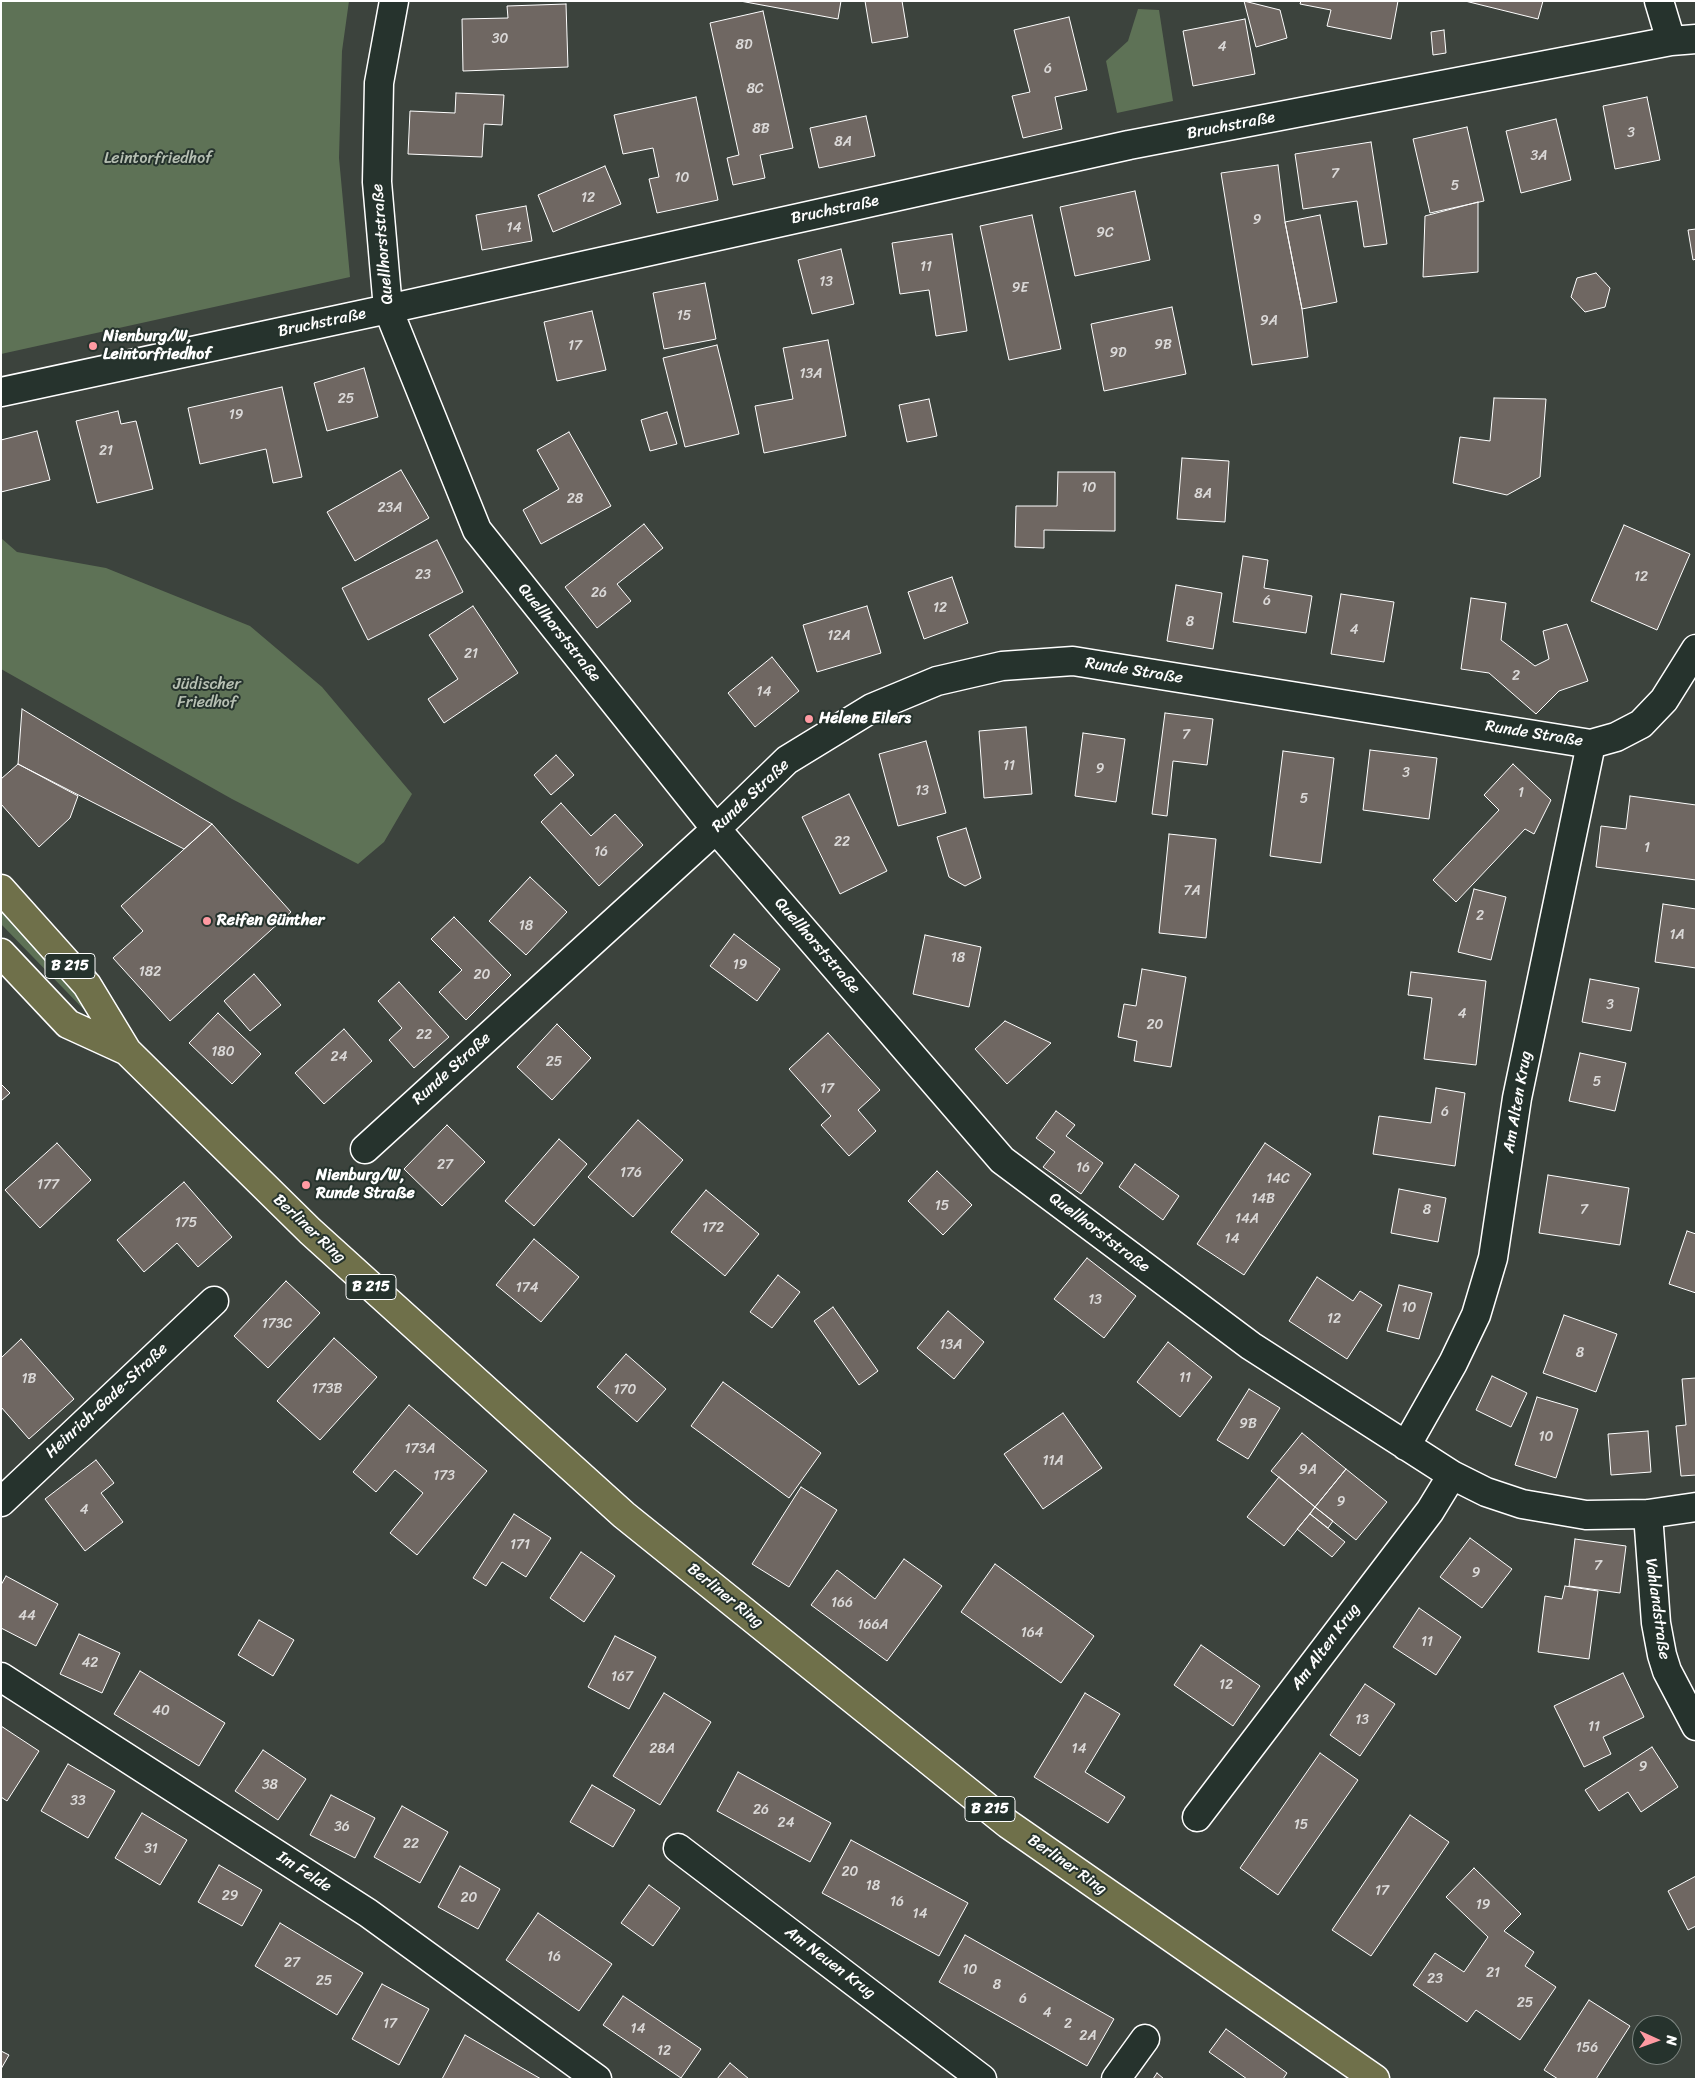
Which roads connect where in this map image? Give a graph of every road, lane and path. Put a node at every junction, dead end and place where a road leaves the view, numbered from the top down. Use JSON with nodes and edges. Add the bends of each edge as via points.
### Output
{"nodes":[{"id":1,"x":394,"y":1,"type":"edge"},
{"id":2,"x":1659,"y":1,"type":"edge"},
{"id":3,"x":1683,"y":40,"type":"edge"},
{"id":4,"x":388,"y":309,"type":"junction"},
{"id":5,"x":1,"y":392,"type":"edge"},
{"id":6,"x":1696,"y":649,"type":"edge"},
{"id":7,"x":1591,"y":744,"type":"junction"},
{"id":8,"x":716,"y":829,"type":"junction"},
{"id":9,"x":1,"y":889,"type":"edge"},
{"id":10,"x":1,"y":953,"type":"edge"},
{"id":11,"x":127,"y":1051,"type":"junction"},
{"id":12,"x":365,"y":1149,"type":"dead end"},
{"id":13,"x":214,"y":1301,"type":"dead end"},
{"id":14,"x":1406,"y":1446,"type":"junction"},
{"id":15,"x":1452,"y":1475,"type":"junction"},
{"id":16,"x":1,"y":1502,"type":"edge"},
{"id":17,"x":1696,"y":1507,"type":"edge"},
{"id":18,"x":1648,"y":1514,"type":"junction"},
{"id":19,"x":1,"y":1678,"type":"edge"},
{"id":20,"x":1696,"y":1726,"type":"edge"},
{"id":21,"x":1197,"y":1817,"type":"dead end"},
{"id":22,"x":678,"y":1848,"type":"dead end"},
{"id":23,"x":1145,"y":2039,"type":"dead end"},
{"id":24,"x":597,"y":2079,"type":"edge"},
{"id":25,"x":982,"y":2079,"type":"edge"},
{"id":26,"x":1116,"y":2079,"type":"edge"},
{"id":27,"x":1375,"y":2079,"type":"edge"}],
"edges":[{"from":1,"to":4,"type":"street","name":"Quellhorststraße","via":[[379,83],[377,182]]},
{"from":2,"to":3,"type":"street"},
{"from":3,"to":4,"type":"street","name":"Bruchstraße","via":[[1129,145]]},
{"from":4,"to":5,"type":"street","name":"Bruchstraße"},
{"from":4,"to":8,"type":"street","name":"Quellhorststraße","via":[[477,530]]},
{"from":6,"to":7,"type":"street","via":[[1664,700],[1642,724],[1616,737]]},
{"from":7,"to":8,"type":"street","name":"Runde Straße","via":[[1073,661],[1002,666],[937,681],[872,708],[787,760]]},
{"from":7,"to":14,"type":"street","name":"Am Alten Krug","via":[[1517,1098],[1493,1258],[1476,1314],[1453,1363]]},
{"from":8,"to":12,"type":"street","name":"Runde Straße"},
{"from":8,"to":14,"type":"street","name":"Quellhorststraße","via":[[1002,1160],[1251,1346]]},
{"from":9,"to":11,"type":"main road","name":"Berliner Ring","number":"B 215","via":[[87,986]]},
{"from":10,"to":11,"type":"main road","name":"Berliner Ring","number":"B 215","via":[[68,1024]]},
{"from":11,"to":27,"type":"main road","name":"Berliner Ring","number":"B 215","via":[[310,1231],[624,1515],[1008,1824]]},
{"from":13,"to":16,"type":"street","name":"Heinrich-Gade-Straße"},
{"from":14,"to":15,"type":"street","name":"Quellhorststraße"},
{"from":15,"to":18,"type":"street","name":"Quellhorststraße","via":[[1486,1492],[1522,1504],[1586,1515]]},
{"from":15,"to":21,"type":"street","name":"Am Alten Krug","via":[[1430,1511]]},
{"from":17,"to":18,"type":"street","name":"Quellhorststraße"},
{"from":18,"to":20,"type":"street","name":"Vahlandstraße","via":[[1656,1623],[1662,1655],[1666,1672]]},
{"from":19,"to":24,"type":"street","name":"Im Felde","via":[[368,1913]]},
{"from":22,"to":25,"type":"street","name":"Am Neuen Krug"},
{"from":23,"to":26,"type":"street"}]}
